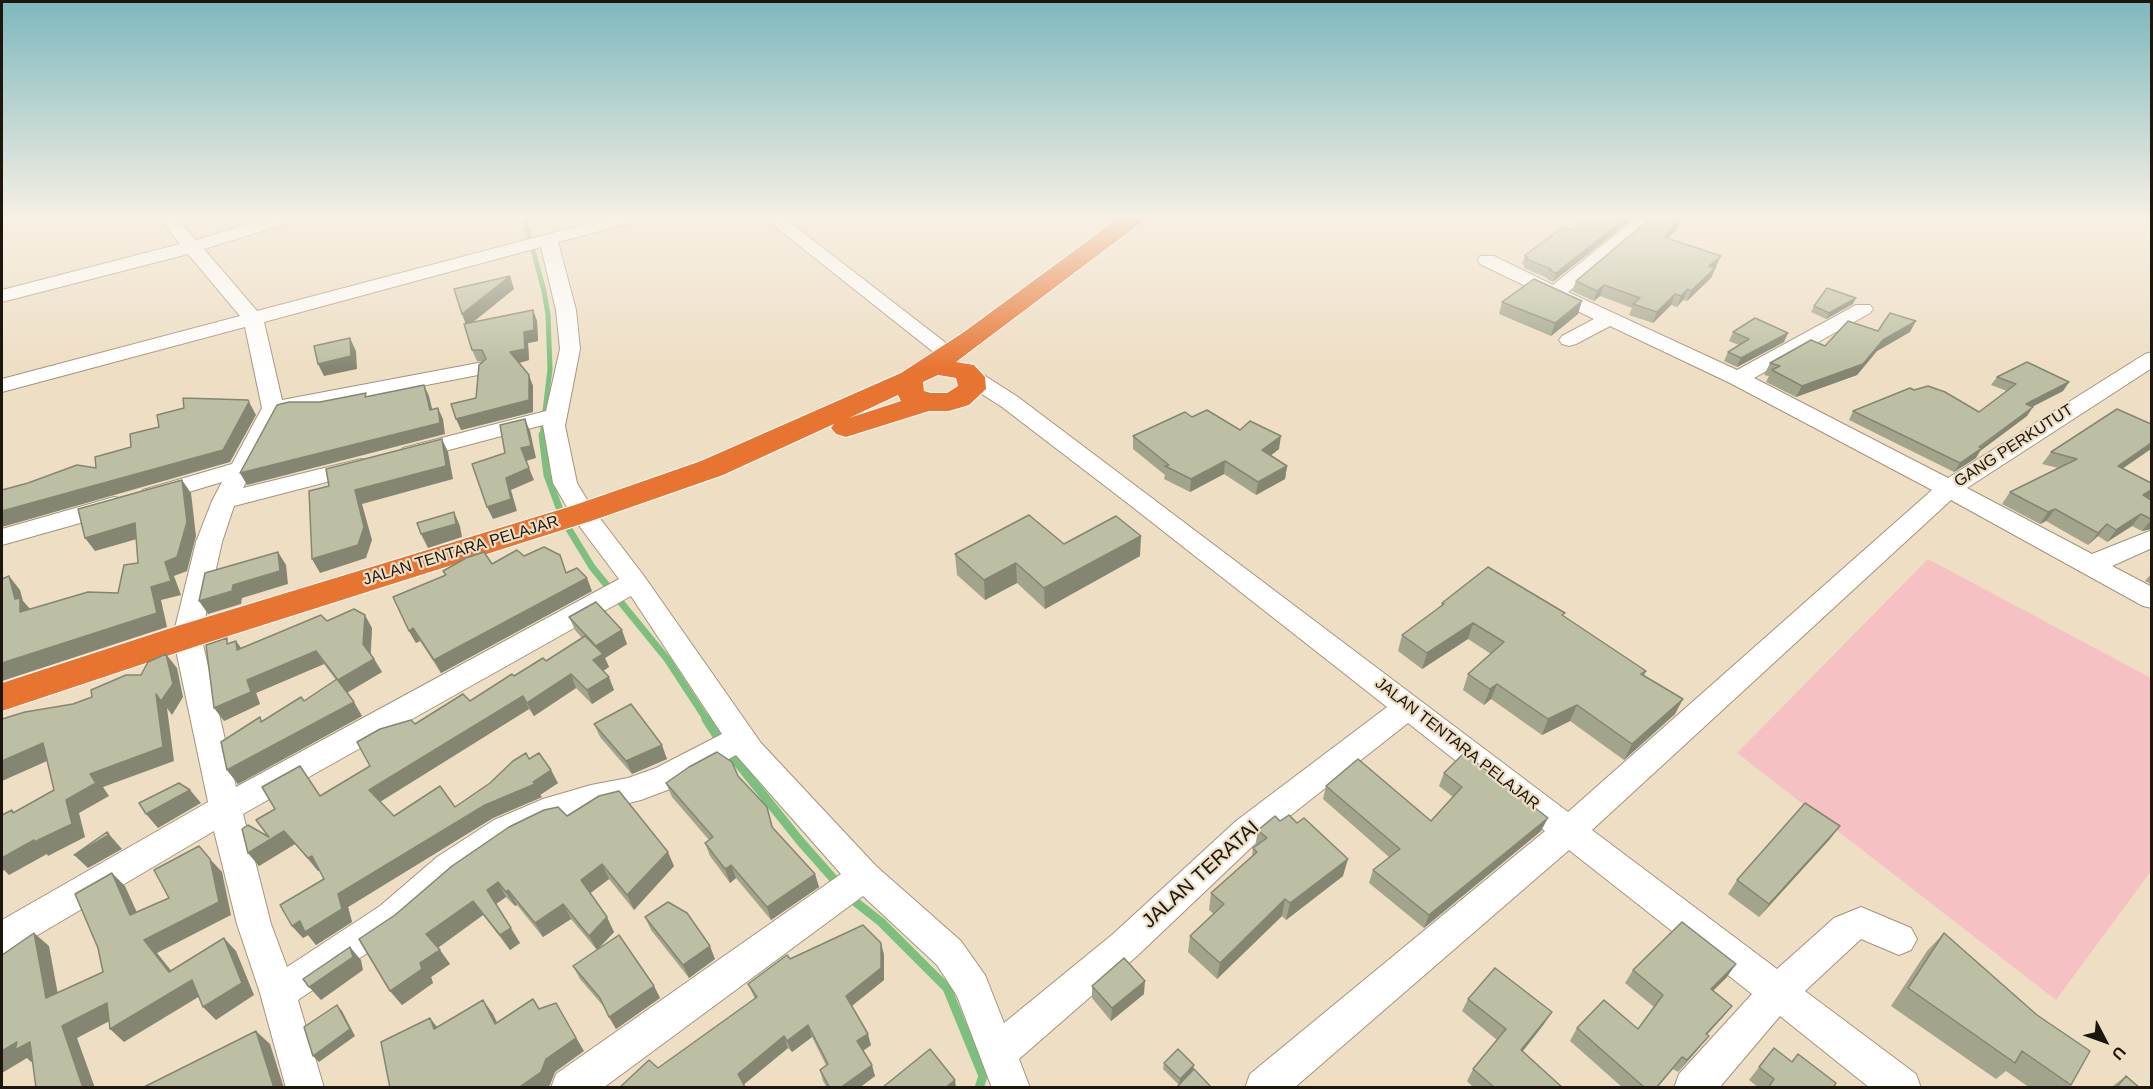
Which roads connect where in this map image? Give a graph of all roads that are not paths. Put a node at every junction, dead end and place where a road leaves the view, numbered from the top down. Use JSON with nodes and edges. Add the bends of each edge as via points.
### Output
{"nodes":[{"id":1,"x":111,"y":268,"type":"edge"},
{"id":2,"x":210,"y":268,"type":"edge"},
{"id":3,"x":443,"y":268,"type":"edge"},
{"id":4,"x":551,"y":268,"type":"edge"},
{"id":5,"x":825,"y":268,"type":"edge"},
{"id":6,"x":1066,"y":268,"type":"edge"},
{"id":7,"x":1503,"y":268,"type":"edge"},
{"id":8,"x":1586,"y":268,"type":"edge"},
{"id":9,"x":1555,"y":293,"type":"junction"},
{"id":10,"x":2,"y":296,"type":"edge"},
{"id":11,"x":1863,"y":309,"type":"dead end"},
{"id":12,"x":1611,"y":318,"type":"junction"},
{"id":13,"x":253,"y":319,"type":"junction"},
{"id":14,"x":1569,"y":340,"type":"dead end"},
{"id":15,"x":2151,"y":358,"type":"edge"},
{"id":16,"x":478,"y":369,"type":"edge"},
{"id":17,"x":1738,"y":378,"type":"junction"},
{"id":18,"x":942,"y":379,"type":"junction"},
{"id":19,"x":2,"y":386,"type":"edge"},
{"id":20,"x":1010,"y":402,"type":"junction"},
{"id":21,"x":273,"y":408,"type":"junction"},
{"id":22,"x":552,"y":416,"type":"junction"},
{"id":23,"x":241,"y":469,"type":"junction"},
{"id":24,"x":1948,"y":489,"type":"junction"},
{"id":25,"x":224,"y":501,"type":"junction"},
{"id":26,"x":571,"y":517,"type":"junction"},
{"id":27,"x":2,"y":537,"type":"edge"},
{"id":28,"x":2151,"y":538,"type":"edge"},
{"id":29,"x":2091,"y":565,"type":"junction"},
{"id":30,"x":619,"y":591,"type":"junction"},
{"id":31,"x":2151,"y":599,"type":"edge"},
{"id":32,"x":187,"y":636,"type":"junction"},
{"id":33,"x":2,"y":697,"type":"edge"},
{"id":34,"x":1409,"y":706,"type":"junction"},
{"id":35,"x":730,"y":744,"type":"junction"},
{"id":36,"x":226,"y":808,"type":"junction"},
{"id":37,"x":1569,"y":831,"type":"junction"},
{"id":38,"x":850,"y":886,"type":"junction"},
{"id":39,"x":2,"y":938,"type":"edge"},
{"id":40,"x":1899,"y":939,"type":"dead end"},
{"id":41,"x":1779,"y":992,"type":"junction"},
{"id":42,"x":278,"y":993,"type":"junction"},
{"id":43,"x":999,"y":1052,"type":"junction"},
{"id":44,"x":305,"y":1088,"type":"edge"},
{"id":45,"x":570,"y":1088,"type":"edge"},
{"id":46,"x":1011,"y":1088,"type":"edge"},
{"id":47,"x":1264,"y":1088,"type":"edge"},
{"id":48,"x":1693,"y":1088,"type":"edge"},
{"id":49,"x":1902,"y":1088,"type":"edge"}],
"edges":[{"from":1,"to":10,"type":"street"},
{"from":2,"to":13,"type":"street"},
{"from":3,"to":13,"type":"street"},
{"from":4,"to":22,"type":"street","via":[[566,310],[570,349]]},
{"from":5,"to":18,"type":"street","name":"JALAN TENTARA PELAJAR"},
{"from":6,"to":18,"type":"highway","via":[[973,338],[965,355]]},
{"from":7,"to":9,"type":"street"},
{"from":8,"to":9,"type":"street"},
{"from":9,"to":12,"type":"street"},
{"from":11,"to":17,"type":"street"},
{"from":12,"to":14,"type":"street"},
{"from":12,"to":17,"type":"street"},
{"from":13,"to":19,"type":"street"},
{"from":13,"to":21,"type":"street"},
{"from":15,"to":24,"type":"street","name":"GANG PERKUTUT"},
{"from":16,"to":21,"type":"street"},
{"from":17,"to":24,"type":"street"},
{"from":18,"to":20,"type":"street"},
{"from":18,"to":20,"type":"street","name":"JALAN TENTARA PELAJAR"},
{"from":18,"to":26,"type":"highway","name":"JALAN TENTARA PELAJAR","via":[[712,468]]},
{"from":20,"to":34,"type":"street","name":"JALAN TENTARA PELAJAR"},
{"from":21,"to":23,"type":"street"},
{"from":22,"to":25,"type":"street"},
{"from":22,"to":26,"type":"street"},
{"from":23,"to":25,"type":"street"},
{"from":23,"to":27,"type":"street"},
{"from":24,"to":29,"type":"street"},
{"from":24,"to":37,"type":"street","name":"GANG PERKUTUT"},
{"from":25,"to":32,"type":"street","via":[[209,542]]},
{"from":26,"to":30,"type":"street"},
{"from":26,"to":32,"type":"highway","name":"JALAN TENTARA PELAJAR"},
{"from":28,"to":29,"type":"street"},
{"from":29,"to":31,"type":"street"},
{"from":30,"to":35,"type":"street"},
{"from":30,"to":36,"type":"street"},
{"from":32,"to":33,"type":"highway","name":"JALAN TENTARA PELAJAR"},
{"from":32,"to":36,"type":"street"},
{"from":34,"to":37,"type":"street","name":"JALAN TENTARA PELAJAR"},
{"from":34,"to":43,"type":"street","name":"JALAN TERATAI","via":[[1247,831],[1125,945]]},
{"from":35,"to":38,"type":"street","via":[[750,752]]},
{"from":35,"to":42,"type":"street","via":[[639,788],[543,812],[505,830],[449,867],[392,917]]},
{"from":36,"to":39,"type":"street"},
{"from":36,"to":42,"type":"street","via":[[254,924]]},
{"from":37,"to":41,"type":"street","name":"JALAN TENTARA PELAJAR"},
{"from":37,"to":47,"type":"street","name":"GANG PERKUTUT"},
{"from":38,"to":43,"type":"street","via":[[949,953],[972,987]]},
{"from":38,"to":45,"type":"street"},
{"from":40,"to":41,"type":"street","via":[[1861,922],[1846,929]]},
{"from":41,"to":48,"type":"street"},
{"from":41,"to":49,"type":"street","name":"JALAN TENTARA PELAJAR"},
{"from":42,"to":44,"type":"street"},
{"from":43,"to":46,"type":"street"}]}
